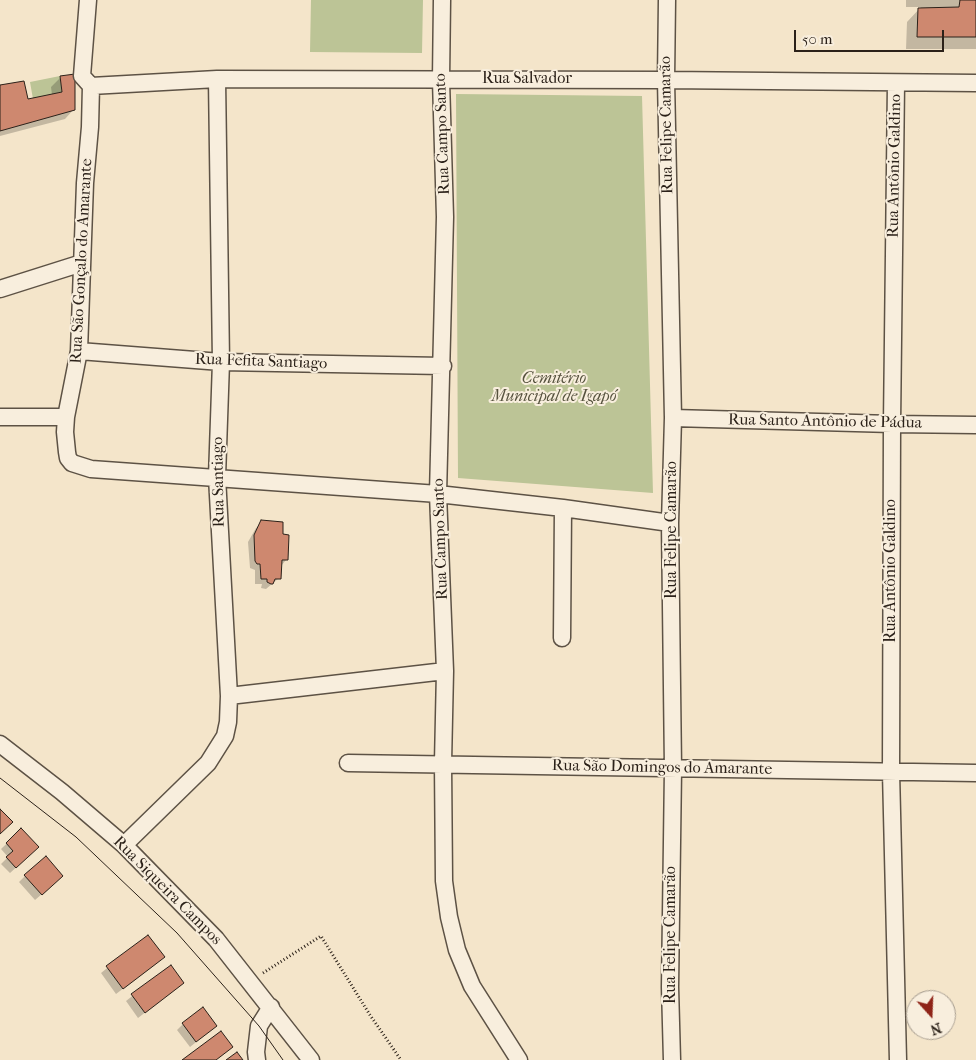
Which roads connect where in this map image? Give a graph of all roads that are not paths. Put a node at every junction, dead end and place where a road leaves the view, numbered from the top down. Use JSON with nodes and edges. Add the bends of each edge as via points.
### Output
{"nodes":[{"id":1,"x":88,"y":0,"type":"edge"},
{"id":2,"x":442,"y":0,"type":"edge"},
{"id":3,"x":667,"y":0,"type":"edge"},
{"id":4,"x":217,"y":79,"type":"junction"},
{"id":5,"x":440,"y":80,"type":"junction"},
{"id":6,"x":666,"y":80,"type":"junction"},
{"id":7,"x":86,"y":81,"type":"junction"},
{"id":8,"x":896,"y":83,"type":"junction"},
{"id":9,"x":976,"y":83,"type":"edge"},
{"id":10,"x":82,"y":263,"type":"junction"},
{"id":11,"x":0,"y":289,"type":"edge"},
{"id":12,"x":79,"y":351,"type":"junction"},
{"id":13,"x":221,"y":362,"type":"junction"},
{"id":14,"x":443,"y":366,"type":"junction"},
{"id":15,"x":0,"y":417,"type":"edge"},
{"id":16,"x":66,"y":417,"type":"junction"},
{"id":17,"x":673,"y":418,"type":"junction"},
{"id":18,"x":892,"y":424,"type":"junction"},
{"id":19,"x":976,"y":425,"type":"edge"},
{"id":20,"x":217,"y":477,"type":"junction"},
{"id":21,"x":438,"y":494,"type":"junction"},
{"id":22,"x":563,"y":508,"type":"junction"},
{"id":23,"x":670,"y":523,"type":"junction"},
{"id":24,"x":562,"y":638,"type":"dead end"},
{"id":25,"x":445,"y":671,"type":"junction"},
{"id":26,"x":229,"y":696,"type":"junction"},
{"id":27,"x":0,"y":744,"type":"edge"},
{"id":28,"x":348,"y":763,"type":"dead end"},
{"id":29,"x":443,"y":763,"type":"junction"},
{"id":30,"x":673,"y":769,"type":"junction"},
{"id":31,"x":891,"y":772,"type":"junction"},
{"id":32,"x":976,"y":773,"type":"edge"},
{"id":33,"x":124,"y":845,"type":"junction"},
{"id":34,"x":271,"y":1007,"type":"junction"},
{"id":35,"x":256,"y":1060,"type":"edge"},
{"id":36,"x":311,"y":1060,"type":"edge"},
{"id":37,"x":518,"y":1060,"type":"edge"},
{"id":38,"x":672,"y":1060,"type":"edge"},
{"id":39,"x":898,"y":1060,"type":"edge"}],
"edges":[{"from":1,"to":7,"type":"street","name":"Rua São Gonçalo do Amarante"},
{"from":2,"to":5,"type":"street","name":"Rua Campo Santo"},
{"from":3,"to":6,"type":"street","name":"Rua Felipe Camarão"},
{"from":4,"to":5,"type":"street","name":"Rua Salvador"},
{"from":4,"to":7,"type":"street","name":"Rua Salvador"},
{"from":4,"to":13,"type":"street","name":"Rua Santiago"},
{"from":5,"to":6,"type":"street","name":"Rua Salvador"},
{"from":5,"to":14,"type":"street","name":"Rua Campo Santo","via":[[446,217]]},
{"from":6,"to":8,"type":"street","name":"Rua Salvador"},
{"from":6,"to":17,"type":"street","name":"Rua Felipe Camarão"},
{"from":7,"to":10,"type":"street","name":"Rua São Gonçalo do Amarante","via":[[90,127]]},
{"from":8,"to":9,"type":"street","name":"Rua Salvador"},
{"from":8,"to":18,"type":"street","name":"Rua Antônio Galdino"},
{"from":10,"to":11,"type":"street"},
{"from":10,"to":12,"type":"street","name":"Rua São Gonçalo do Amarante"},
{"from":12,"to":13,"type":"street","name":"Rua Fefita Santiago"},
{"from":12,"to":16,"type":"street","name":"Rua São Gonçalo do Amarante"},
{"from":13,"to":14,"type":"street","name":"Rua Fefita Santiago"},
{"from":13,"to":20,"type":"street","name":"Rua Santiago"},
{"from":14,"to":21,"type":"street","name":"Rua Campo Santo"},
{"from":15,"to":16,"type":"street"},
{"from":16,"to":20,"type":"street","name":"Rua São Gonçalo do Amarante","via":[[67,452],[72,463],[91,469]]},
{"from":17,"to":18,"type":"street","name":"Rua Santo Antônio de Pádua"},
{"from":17,"to":23,"type":"street","name":"Rua Felipe Camarão"},
{"from":18,"to":19,"type":"street","name":"Rua Santo Antônio de Pádua"},
{"from":18,"to":31,"type":"street","name":"Rua Antônio Galdino"},
{"from":20,"to":21,"type":"street"},
{"from":20,"to":26,"type":"street","name":"Rua Santiago"},
{"from":21,"to":22,"type":"street"},
{"from":21,"to":25,"type":"street","name":"Rua Campo Santo"},
{"from":22,"to":23,"type":"street"},
{"from":22,"to":24,"type":"street"},
{"from":23,"to":30,"type":"street","name":"Rua Felipe Camarão"},
{"from":25,"to":26,"type":"street"},
{"from":25,"to":29,"type":"street","name":"Rua Campo Santo"},
{"from":26,"to":33,"type":"street","name":"Rua Santiago","via":[[228,722],[220,746],[208,763]]},
{"from":27,"to":33,"type":"street","name":"Rua Siqueira Campos"},
{"from":28,"to":29,"type":"street","name":"Rua São Domingos do Amarante"},
{"from":29,"to":30,"type":"street","name":"Rua São Domingos do Amarante"},
{"from":29,"to":37,"type":"street","name":"Rua Campo Santo","via":[[444,881],[457,950],[472,986]]},
{"from":30,"to":31,"type":"street","name":"Rua São Domingos do Amarante"},
{"from":30,"to":38,"type":"street","name":"Rua Felipe Camarão"},
{"from":31,"to":32,"type":"street","name":"Rua São Domingos do Amarante"},
{"from":31,"to":39,"type":"street","name":"Rua Antônio Galdino"},
{"from":33,"to":34,"type":"street","name":"Rua Siqueira Campos","via":[[216,938]]},
{"from":34,"to":35,"type":"street","via":[[259,1026]]},
{"from":34,"to":36,"type":"street","name":"Rua Siqueira Campos"}]}
